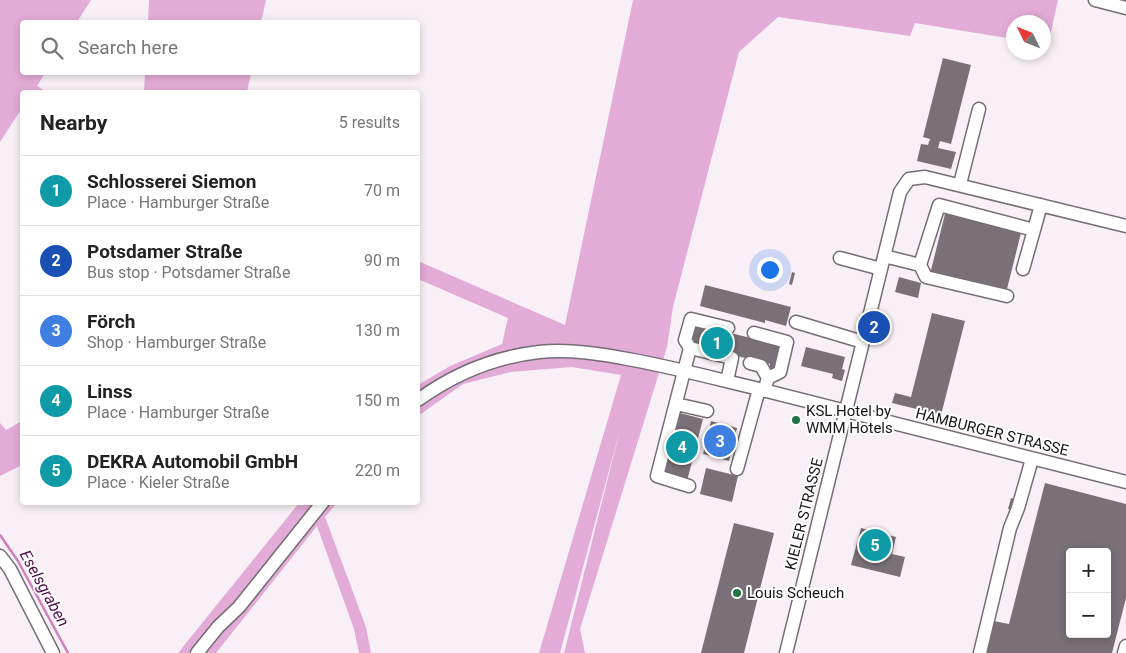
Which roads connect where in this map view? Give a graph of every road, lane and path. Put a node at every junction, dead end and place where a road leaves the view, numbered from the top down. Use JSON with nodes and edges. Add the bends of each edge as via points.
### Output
{"nodes":[{"id":1,"x":1095,"y":0,"type":"edge"},
{"id":2,"x":1126,"y":8,"type":"edge"},
{"id":3,"x":979,"y":109,"type":"dead end"},
{"id":4,"x":960,"y":184,"type":"junction"},
{"id":5,"x":1041,"y":204,"type":"junction"},
{"id":6,"x":1126,"y":226,"type":"edge"},
{"id":7,"x":1034,"y":230,"type":"junction"},
{"id":8,"x":884,"y":256,"type":"junction"},
{"id":9,"x":840,"y":258,"type":"dead end"},
{"id":10,"x":920,"y":265,"type":"junction"},
{"id":11,"x":881,"y":269,"type":"junction"},
{"id":12,"x":1023,"y":269,"type":"dead end"},
{"id":13,"x":1006,"y":296,"type":"dead end"},
{"id":14,"x":796,"y":322,"type":"dead end"},
{"id":15,"x":728,"y":328,"type":"dead end"},
{"id":16,"x":754,"y":333,"type":"dead end"},
{"id":17,"x":863,"y":342,"type":"junction"},
{"id":18,"x":690,"y":348,"type":"junction"},
{"id":19,"x":750,"y":363,"type":"dead end"},
{"id":20,"x":684,"y":370,"type":"junction"},
{"id":21,"x":727,"y":381,"type":"junction"},
{"id":22,"x":764,"y":386,"type":"junction"},
{"id":23,"x":420,"y":399,"type":"edge"},
{"id":24,"x":676,"y":404,"type":"junction"},
{"id":25,"x":707,"y":411,"type":"dead end"},
{"id":26,"x":846,"y":411,"type":"junction"},
{"id":27,"x":1032,"y":459,"type":"junction"},
{"id":28,"x":737,"y":469,"type":"dead end"},
{"id":29,"x":1126,"y":482,"type":"edge"},
{"id":30,"x":689,"y":486,"type":"dead end"},
{"id":31,"x":320,"y":505,"type":"edge"},
{"id":32,"x":0,"y":556,"type":"edge"},
{"id":33,"x":239,"y":607,"type":"junction"},
{"id":34,"x":1126,"y":646,"type":"edge"},
{"id":35,"x":53,"y":653,"type":"edge"},
{"id":36,"x":196,"y":653,"type":"edge"},
{"id":37,"x":207,"y":653,"type":"edge"},
{"id":38,"x":786,"y":653,"type":"edge"},
{"id":39,"x":980,"y":653,"type":"edge"},
{"id":40,"x":1124,"y":653,"type":"edge"}],
"edges":[{"from":1,"to":2,"type":"street"},
{"from":3,"to":4,"type":"street"},
{"from":4,"to":5,"type":"street","name":"KIELER STRASSE"},
{"from":4,"to":8,"type":"street","name":"KIELER STRASSE","via":[[925,176],[909,179],[900,192]]},
{"from":5,"to":6,"type":"street","name":"KIELER STRASSE"},
{"from":5,"to":7,"type":"street"},
{"from":7,"to":10,"type":"street","via":[[939,205]]},
{"from":7,"to":12,"type":"street"},
{"from":8,"to":10,"type":"street"},
{"from":8,"to":11,"type":"street","name":"KIELER STRASSE"},
{"from":9,"to":11,"type":"street"},
{"from":10,"to":13,"type":"street","via":[[926,277]]},
{"from":11,"to":17,"type":"street","name":"KIELER STRASSE"},
{"from":14,"to":17,"type":"street"},
{"from":15,"to":18,"type":"street","via":[[691,319],[685,340]]},
{"from":16,"to":22,"type":"street","via":[[787,342],[780,372]]},
{"from":17,"to":26,"type":"street","name":"KIELER STRASSE"},
{"from":18,"to":20,"type":"street"},
{"from":18,"to":21,"type":"street","via":[[732,358]]},
{"from":19,"to":22,"type":"street","via":[[761,366]]},
{"from":20,"to":21,"type":"street","name":"HAMBURGER STRASSE"},
{"from":20,"to":23,"type":"street","name":"HAMBURGER STRASSE","via":[[596,353],[540,352],[481,365]]},
{"from":20,"to":24,"type":"street"},
{"from":21,"to":22,"type":"street","name":"HAMBURGER STRASSE"},
{"from":22,"to":26,"type":"street","name":"HAMBURGER STRASSE"},
{"from":22,"to":28,"type":"street"},
{"from":24,"to":25,"type":"street"},
{"from":24,"to":30,"type":"street","via":[[658,476]]},
{"from":26,"to":27,"type":"street","name":"HAMBURGER STRASSE"},
{"from":26,"to":38,"type":"street","name":"KIELER STRASSE"},
{"from":27,"to":29,"type":"street","name":"HAMBURGER STRASSE"},
{"from":27,"to":39,"type":"street","via":[[1010,528]]},
{"from":31,"to":33,"type":"street"},
{"from":32,"to":35,"type":"street","via":[[10,569]]},
{"from":33,"to":36,"type":"street"},
{"from":33,"to":37,"type":"street"},
{"from":34,"to":40,"type":"street"}]}
